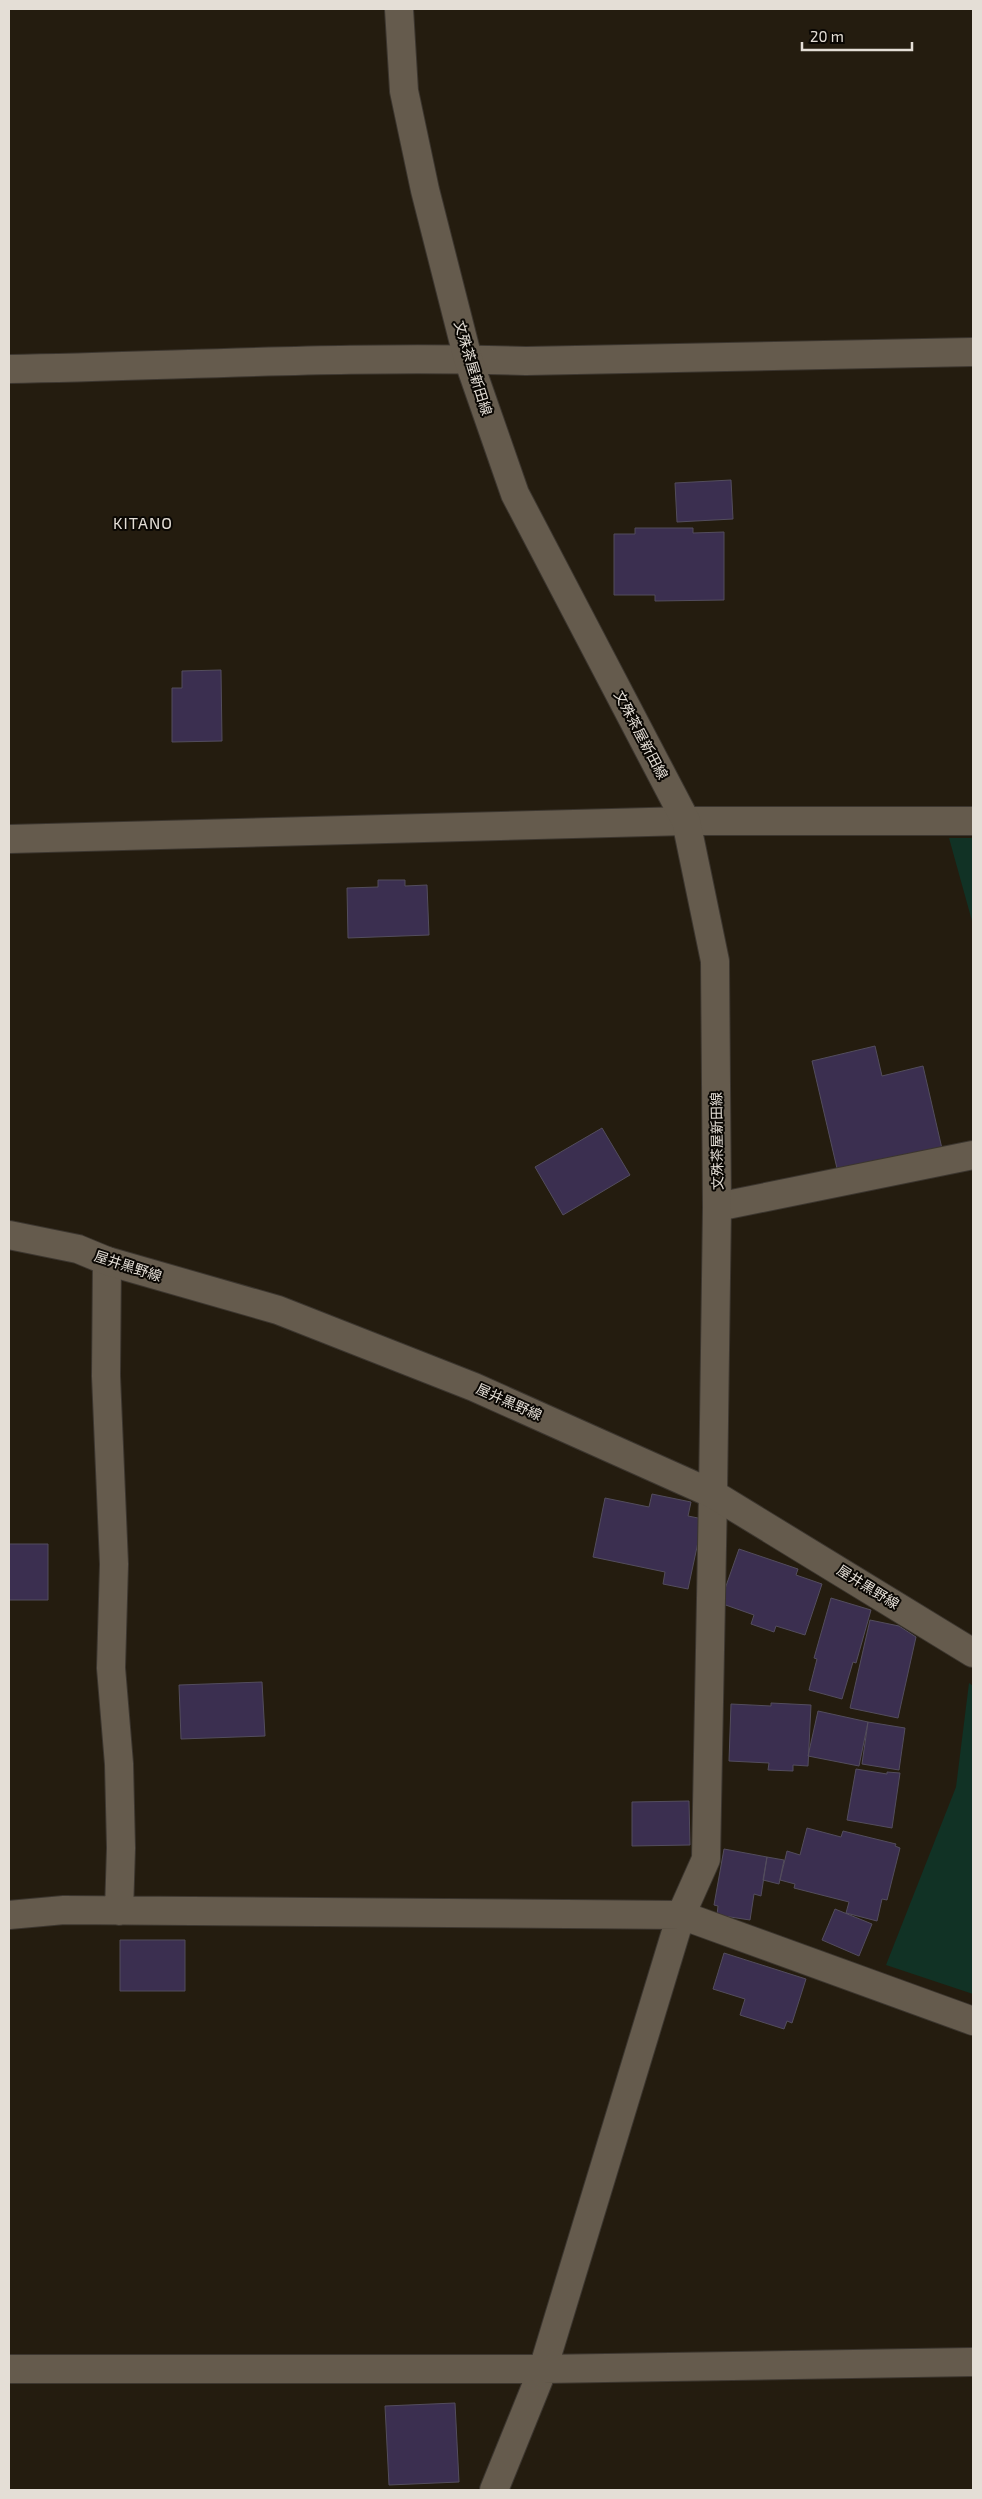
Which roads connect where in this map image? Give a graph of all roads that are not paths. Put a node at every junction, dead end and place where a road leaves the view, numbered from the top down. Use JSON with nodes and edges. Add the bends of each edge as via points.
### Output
{"nodes":[{"id":1,"x":400,"y":9,"type":"edge"},
{"id":2,"x":973,"y":352,"type":"edge"},
{"id":3,"x":468,"y":359,"type":"junction"},
{"id":4,"x":9,"y":369,"type":"edge"},
{"id":5,"x":686,"y":821,"type":"junction"},
{"id":6,"x":973,"y":821,"type":"edge"},
{"id":7,"x":9,"y":839,"type":"edge"},
{"id":8,"x":973,"y":1154,"type":"edge"},
{"id":9,"x":718,"y":1207,"type":"junction"},
{"id":10,"x":9,"y":1235,"type":"edge"},
{"id":11,"x":107,"y":1261,"type":"junction"},
{"id":12,"x":714,"y":1494,"type":"junction"},
{"id":13,"x":973,"y":1653,"type":"edge"},
{"id":14,"x":119,"y":1911,"type":"junction"},
{"id":15,"x":9,"y":1915,"type":"edge"},
{"id":16,"x":681,"y":1915,"type":"junction"},
{"id":17,"x":973,"y":2021,"type":"edge"},
{"id":18,"x":973,"y":2362,"type":"edge"},
{"id":19,"x":9,"y":2369,"type":"edge"},
{"id":20,"x":543,"y":2369,"type":"junction"},
{"id":21,"x":494,"y":2490,"type":"edge"}],
"edges":[{"from":1,"to":3,"type":"street","name":"文殊茶屋新田線","via":[[404,91],[425,190]]},
{"from":2,"to":3,"type":"street","via":[[526,361]]},
{"from":3,"to":4,"type":"street"},
{"from":3,"to":5,"type":"street","name":"文殊茶屋新田線","via":[[514,494]]},
{"from":5,"to":6,"type":"street"},
{"from":5,"to":7,"type":"street"},
{"from":5,"to":9,"type":"street","name":"文殊茶屋新田線","via":[[715,961]]},
{"from":8,"to":9,"type":"street"},
{"from":9,"to":12,"type":"street","name":"文殊茶屋新田線"},
{"from":10,"to":11,"type":"street","name":"屋井黒野線","via":[[78,1249]]},
{"from":11,"to":12,"type":"street","name":"屋井黒野線","via":[[278,1310],[474,1387]]},
{"from":11,"to":14,"type":"street","via":[[106,1376],[114,1564],[111,1668],[119,1764]]},
{"from":12,"to":13,"type":"street","name":"屋井黒野線"},
{"from":12,"to":16,"type":"street","name":"文殊茶屋新田線","via":[[706,1859]]},
{"from":14,"to":15,"type":"street","via":[[64,1910]]},
{"from":14,"to":16,"type":"street"},
{"from":16,"to":17,"type":"street"},
{"from":16,"to":20,"type":"street","name":"文殊茶屋新田線"},
{"from":18,"to":20,"type":"street"},
{"from":19,"to":20,"type":"street"},
{"from":20,"to":21,"type":"street","name":"文殊茶屋新田線"}]}
